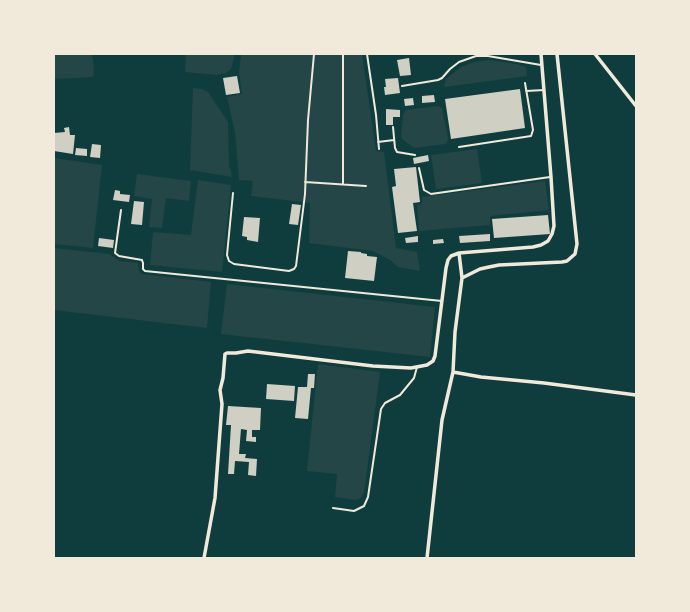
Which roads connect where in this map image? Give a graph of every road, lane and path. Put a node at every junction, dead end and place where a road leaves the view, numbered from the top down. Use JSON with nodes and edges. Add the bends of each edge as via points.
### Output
{"nodes":[{"id":1,"x":314,"y":54,"type":"edge"},
{"id":2,"x":343,"y":54,"type":"edge"},
{"id":3,"x":367,"y":54,"type":"edge"},
{"id":4,"x":541,"y":54,"type":"edge"},
{"id":5,"x":557,"y":54,"type":"edge"},
{"id":6,"x":595,"y":54,"type":"edge"},
{"id":7,"x":542,"y":65,"type":"junction"},
{"id":8,"x":525,"y":84,"type":"dead end"},
{"id":9,"x":402,"y":86,"type":"dead end"},
{"id":10,"x":544,"y":90,"type":"junction"},
{"id":11,"x":526,"y":91,"type":"junction"},
{"id":12,"x":636,"y":106,"type":"edge"},
{"id":13,"x":393,"y":127,"type":"dead end"},
{"id":14,"x":394,"y":140,"type":"junction"},
{"id":15,"x":378,"y":142,"type":"junction"},
{"id":16,"x":459,"y":147,"type":"dead end"},
{"id":17,"x":378,"y":149,"type":"dead end"},
{"id":18,"x":415,"y":155,"type":"dead end"},
{"id":19,"x":419,"y":168,"type":"dead end"},
{"id":20,"x":551,"y":177,"type":"junction"},
{"id":21,"x":305,"y":182,"type":"junction"},
{"id":22,"x":343,"y":184,"type":"junction"},
{"id":23,"x":366,"y":186,"type":"dead end"},
{"id":24,"x":233,"y":193,"type":"dead end"},
{"id":25,"x":121,"y":210,"type":"dead end"},
{"id":26,"x":459,"y":253,"type":"junction"},
{"id":27,"x":462,"y":278,"type":"junction"},
{"id":28,"x":442,"y":301,"type":"junction"},
{"id":29,"x":417,"y":367,"type":"junction"},
{"id":30,"x":453,"y":372,"type":"junction"},
{"id":31,"x":636,"y":395,"type":"edge"},
{"id":32,"x":333,"y":508,"type":"dead end"},
{"id":33,"x":204,"y":558,"type":"edge"},
{"id":34,"x":427,"y":558,"type":"edge"}],
"edges":[{"from":1,"to":21,"type":"lane"},
{"from":2,"to":22,"type":"lane"},
{"from":3,"to":15,"type":"lane"},
{"from":4,"to":7,"type":"street"},
{"from":5,"to":27,"type":"street","via":[[577,244],[575,254],[562,262],[489,266]]},
{"from":6,"to":12,"type":"street"},
{"from":7,"to":9,"type":"lane","via":[[476,56],[459,62],[438,80]]},
{"from":7,"to":10,"type":"street"},
{"from":8,"to":11,"type":"lane"},
{"from":10,"to":11,"type":"lane"},
{"from":10,"to":20,"type":"street"},
{"from":11,"to":16,"type":"lane","via":[[533,130],[531,136]]},
{"from":13,"to":14,"type":"lane"},
{"from":14,"to":15,"type":"lane"},
{"from":14,"to":18,"type":"lane","via":[[399,153]]},
{"from":15,"to":17,"type":"lane"},
{"from":19,"to":20,"type":"lane","via":[[424,190],[431,194]]},
{"from":20,"to":26,"type":"street","via":[[554,226],[548,241],[534,247]]},
{"from":21,"to":22,"type":"lane"},
{"from":21,"to":24,"type":"lane","via":[[296,266],[289,271],[234,264],[229,261],[227,255]]},
{"from":22,"to":23,"type":"lane"},
{"from":25,"to":28,"type":"lane","via":[[115,253],[142,260],[145,271]]},
{"from":26,"to":27,"type":"street"},
{"from":26,"to":28,"type":"street","via":[[451,256],[447,263]]},
{"from":27,"to":30,"type":"street"},
{"from":28,"to":29,"type":"street","via":[[434,359],[429,364]]},
{"from":29,"to":32,"type":"lane","via":[[414,378],[400,395],[381,408],[368,497],[364,506],[354,511]]},
{"from":29,"to":33,"type":"street","via":[[373,366],[248,351],[226,353],[220,390],[222,404],[215,498]]},
{"from":30,"to":31,"type":"street","via":[[481,378]]},
{"from":30,"to":34,"type":"street","via":[[442,420]]}]}
